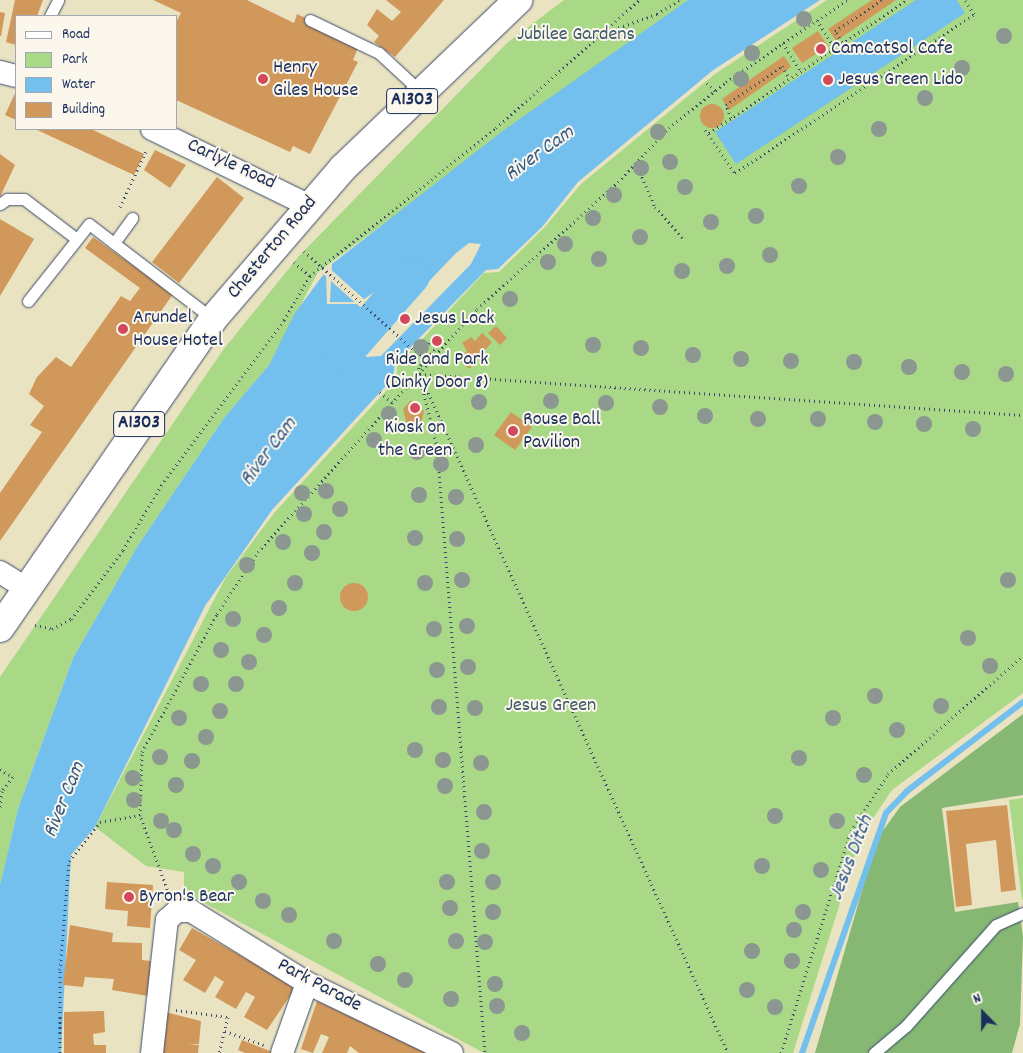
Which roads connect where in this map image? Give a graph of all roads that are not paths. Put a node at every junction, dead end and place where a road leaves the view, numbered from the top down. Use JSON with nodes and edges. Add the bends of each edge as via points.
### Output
{"nodes":[{"id":1,"x":58,"y":0,"type":"edge"},
{"id":2,"x":518,"y":0,"type":"edge"},
{"id":3,"x":50,"y":15,"type":"edge"},
{"id":4,"x":310,"y":20,"type":"dead end"},
{"id":5,"x":0,"y":72,"type":"edge"},
{"id":6,"x":15,"y":76,"type":"edge"},
{"id":7,"x":421,"y":92,"type":"junction"},
{"id":8,"x":154,"y":130,"type":"edge"},
{"id":9,"x":0,"y":204,"type":"edge"},
{"id":10,"x":308,"y":205,"type":"junction"},
{"id":11,"x":132,"y":218,"type":"road end"},
{"id":12,"x":74,"y":237,"type":"junction"},
{"id":13,"x":114,"y":243,"type":"junction"},
{"id":14,"x":28,"y":301,"type":"dead end"},
{"id":15,"x":213,"y":319,"type":"junction"},
{"id":16,"x":0,"y":572,"type":"edge"},
{"id":17,"x":26,"y":588,"type":"junction"},
{"id":18,"x":0,"y":628,"type":"edge"},
{"id":19,"x":1023,"y":913,"type":"edge"},
{"id":20,"x":307,"y":984,"type":"junction"},
{"id":21,"x":282,"y":1052,"type":"edge"},
{"id":22,"x":152,"y":1053,"type":"edge"},
{"id":23,"x":452,"y":1053,"type":"edge"},
{"id":24,"x":874,"y":1053,"type":"edge"}],
"edges":[{"from":1,"to":3,"type":"lane"},
{"from":2,"to":7,"type":"main road","name":"Chesterton Road","number":"A1303"},
{"from":4,"to":7,"type":"lane","via":[[379,52]]},
{"from":5,"to":6,"type":"street"},
{"from":7,"to":10,"type":"main road","name":"Chesterton Road","number":"A1303"},
{"from":8,"to":10,"type":"street","name":"Carlyle Road"},
{"from":9,"to":12,"type":"lane","via":[[7,199],[24,199]]},
{"from":10,"to":15,"type":"main road","name":"Chesterton Road","number":"A1303"},
{"from":11,"to":13,"type":"lane"},
{"from":12,"to":13,"type":"lane","via":[[89,224]]},
{"from":12,"to":14,"type":"lane"},
{"from":13,"to":15,"type":"lane"},
{"from":15,"to":17,"type":"main road","name":"Chesterton Road","number":"A1303"},
{"from":16,"to":17,"type":"street"},
{"from":17,"to":18,"type":"main road","name":"Chesterton Road","number":"A1303"},
{"from":19,"to":24,"type":"lane","via":[[996,925],[906,1026]]},
{"from":20,"to":21,"type":"street"},
{"from":20,"to":22,"type":"street","name":"Park Parade","via":[[184,911],[167,920]]},
{"from":20,"to":23,"type":"street","name":"Park Parade"}]}
